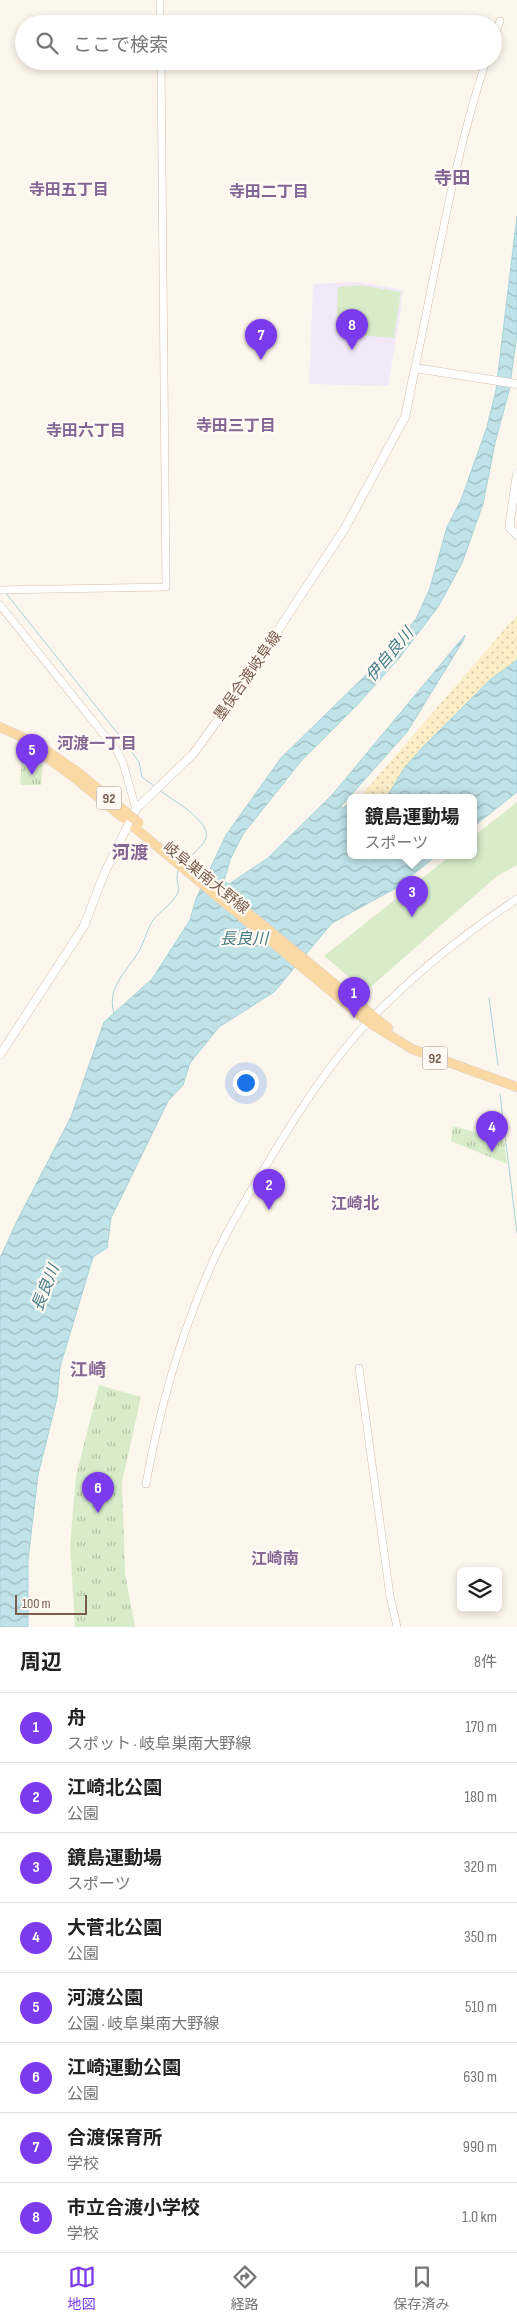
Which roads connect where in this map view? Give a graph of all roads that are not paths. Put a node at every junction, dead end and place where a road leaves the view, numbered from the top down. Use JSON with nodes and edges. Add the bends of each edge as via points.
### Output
{"nodes":[{"id":1,"x":160,"y":0,"type":"edge"},
{"id":2,"x":160,"y":15,"type":"edge"},
{"id":3,"x":161,"y":70,"type":"edge"},
{"id":4,"x":483,"y":70,"type":"edge"},
{"id":5,"x":418,"y":368,"type":"junction"},
{"id":6,"x":517,"y":384,"type":"edge"},
{"id":7,"x":517,"y":474,"type":"edge"},
{"id":8,"x":517,"y":535,"type":"edge"},
{"id":9,"x":4,"y":590,"type":"edge"},
{"id":10,"x":0,"y":605,"type":"edge"},
{"id":11,"x":0,"y":727,"type":"edge"},
{"id":12,"x":0,"y":733,"type":"edge"},
{"id":13,"x":77,"y":776,"type":"junction"},
{"id":14,"x":136,"y":809,"type":"junction"},
{"id":15,"x":517,"y":899,"type":"edge"},
{"id":16,"x":368,"y":1017,"type":"junction"},
{"id":17,"x":0,"y":1055,"type":"edge"},
{"id":18,"x":494,"y":1076,"type":"junction"},
{"id":19,"x":517,"y":1081,"type":"edge"},
{"id":20,"x":517,"y":1087,"type":"edge"},
{"id":21,"x":359,"y":1368,"type":"dead end"},
{"id":22,"x":146,"y":1484,"type":"dead end"},
{"id":23,"x":397,"y":1627,"type":"edge"}],
"edges":[{"from":1,"to":2,"type":"street"},
{"from":3,"to":9,"type":"street","via":[[166,588]]},
{"from":4,"to":5,"type":"street","via":[[439,244]]},
{"from":5,"to":6,"type":"main road"},
{"from":5,"to":14,"type":"main road","name":"墨俣合渡岐阜線","via":[[405,417],[346,528],[193,754]]},
{"from":7,"to":8,"type":"main road","via":[[510,528]]},
{"from":10,"to":14,"type":"street","via":[[117,751]]},
{"from":11,"to":13,"type":"main road","name":"岐阜巣南大野線","number":"92","via":[[37,744]]},
{"from":12,"to":13,"type":"main road","name":"岐阜巣南大野線","number":"92","via":[[35,749]]},
{"from":13,"to":16,"type":"main road","name":"岐阜巣南大野線","number":"92","bridge":true},
{"from":14,"to":17,"type":"main road","name":"墨俣合渡岐阜線","via":[[104,874],[84,926]]},
{"from":15,"to":16,"type":"street","via":[[420,972]]},
{"from":16,"to":18,"type":"main road","name":"岐阜巣南大野線","number":"92","via":[[412,1050]]},
{"from":16,"to":22,"type":"street","via":[[294,1120],[210,1267],[172,1373]]},
{"from":18,"to":19,"type":"main road","name":"岐阜巣南大野線","number":"92"},
{"from":18,"to":20,"type":"main road","name":"岐阜巣南大野線","number":"92"},
{"from":21,"to":23,"type":"street"}]}
